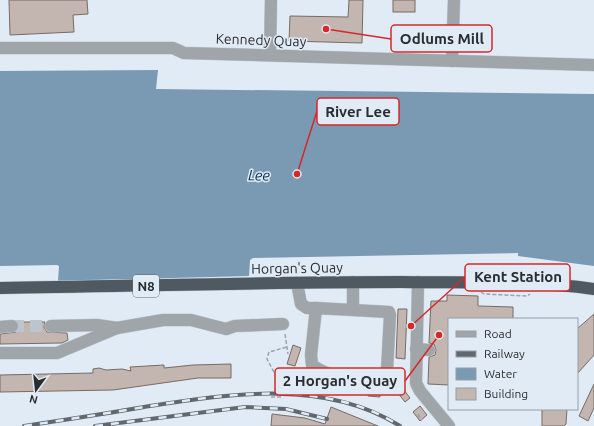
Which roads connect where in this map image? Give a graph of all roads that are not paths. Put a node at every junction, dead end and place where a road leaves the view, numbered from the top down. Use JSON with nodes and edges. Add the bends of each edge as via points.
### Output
{"nodes":[{"id":1,"x":271,"y":0,"type":"edge"},
{"id":2,"x":454,"y":0,"type":"edge"},
{"id":3,"x":0,"y":48,"type":"edge"},
{"id":4,"x":270,"y":56,"type":"junction"},
{"id":5,"x":452,"y":61,"type":"junction"},
{"id":6,"x":594,"y":65,"type":"edge"},
{"id":7,"x":353,"y":282,"type":"junction"},
{"id":8,"x":418,"y":282,"type":"junction"},
{"id":9,"x":297,"y":283,"type":"junction"},
{"id":10,"x":0,"y":288,"type":"edge"},
{"id":11,"x":594,"y":289,"type":"edge"},
{"id":12,"x":316,"y":308,"type":"junction"},
{"id":13,"x":353,"y":309,"type":"junction"},
{"id":14,"x":283,"y":324,"type":"road end"},
{"id":15,"x":0,"y":326,"type":"edge"},
{"id":16,"x":12,"y":326,"type":"tunnel mouth"},
{"id":17,"x":52,"y":326,"type":"tunnel mouth"},
{"id":18,"x":117,"y":328,"type":"junction"},
{"id":19,"x":416,"y":349,"type":"junction"},
{"id":20,"x":429,"y":350,"type":"dead end"},
{"id":21,"x":0,"y":353,"type":"edge"},
{"id":22,"x":449,"y":426,"type":"edge"}],
"edges":[{"from":1,"to":4,"type":"street"},
{"from":2,"to":5,"type":"street"},
{"from":3,"to":4,"type":"street","name":"Kennedy Quay","via":[[173,48],[184,53]]},
{"from":4,"to":5,"type":"street","name":"Kennedy Quay"},
{"from":5,"to":6,"type":"street","name":"Kennedy Quay"},
{"from":7,"to":8,"type":"highway","name":"Horgan's Quay","number":"N8"},
{"from":7,"to":9,"type":"highway","name":"Horgan's Quay","number":"N8"},
{"from":7,"to":13,"type":"street"},
{"from":8,"to":11,"type":"highway","name":"Horgan's Quay","number":"N8","via":[[536,282]]},
{"from":8,"to":19,"type":"street"},
{"from":9,"to":10,"type":"highway","name":"Horgan's Quay","number":"N8"},
{"from":9,"to":12,"type":"street","via":[[300,304],[307,308]]},
{"from":12,"to":13,"type":"street"},
{"from":12,"to":13,"type":"street","via":[[312,365],[344,377],[386,384],[390,315],[386,311]]},
{"from":14,"to":18,"type":"street","via":[[235,326],[226,329],[191,320],[164,320]]},
{"from":15,"to":16,"type":"street"},
{"from":17,"to":18,"type":"street","via":[[97,325]]},
{"from":18,"to":21,"type":"street","via":[[57,353]]},
{"from":19,"to":20,"type":"street"},
{"from":19,"to":22,"type":"street","via":[[416,382],[420,391],[439,408]]}]}
